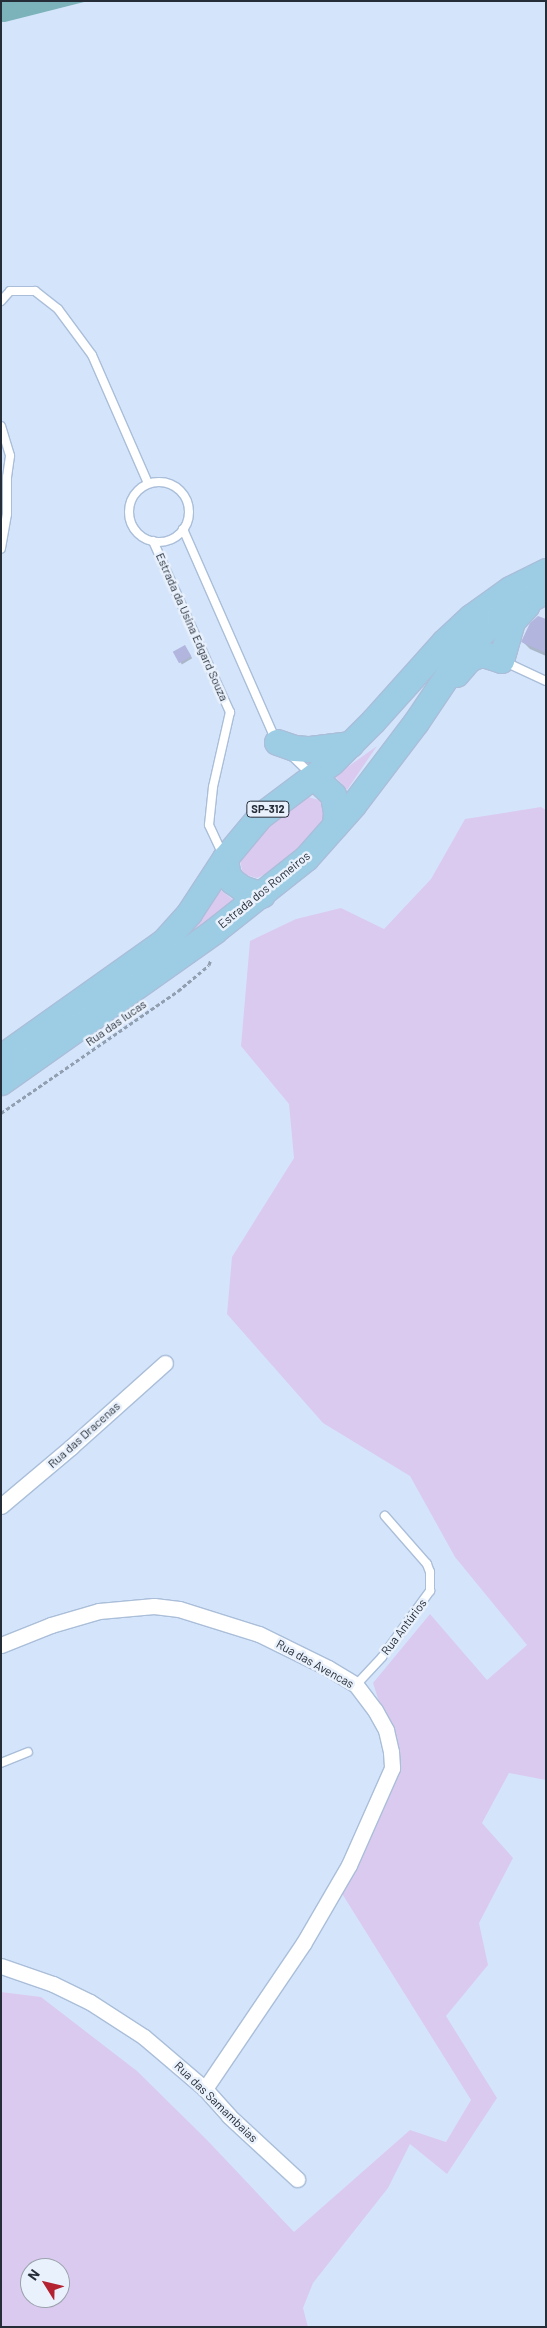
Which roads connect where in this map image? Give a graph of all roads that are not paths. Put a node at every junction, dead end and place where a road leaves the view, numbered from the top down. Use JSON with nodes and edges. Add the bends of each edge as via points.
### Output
{"nodes":[{"id":1,"x":1,"y":301,"type":"edge"},
{"id":2,"x":1,"y":426,"type":"edge"},
{"id":3,"x":148,"y":483,"type":"junction"},
{"id":4,"x":183,"y":529,"type":"junction"},
{"id":5,"x":153,"y":541,"type":"junction"},
{"id":6,"x":1,"y":548,"type":"edge"},
{"id":7,"x":544,"y":585,"type":"edge"},
{"id":8,"x":501,"y":660,"type":"junction"},
{"id":9,"x":546,"y":681,"type":"edge"},
{"id":10,"x":416,"y":722,"type":"junction"},
{"id":11,"x":277,"y":742,"type":"junction"},
{"id":12,"x":351,"y":744,"type":"junction"},
{"id":13,"x":314,"y":777,"type":"junction"},
{"id":14,"x":335,"y":825,"type":"junction"},
{"id":15,"x":225,"y":858,"type":"junction"},
{"id":16,"x":262,"y":895,"type":"junction"},
{"id":17,"x":1,"y":1057,"type":"edge"},
{"id":18,"x":1,"y":1082,"type":"edge"},
{"id":19,"x":164,"y":1363,"type":"dead end"},
{"id":20,"x":1,"y":1506,"type":"edge"},
{"id":21,"x":385,"y":1516,"type":"dead end"},
{"id":22,"x":1,"y":1645,"type":"edge"},
{"id":23,"x":356,"y":1685,"type":"junction"},
{"id":24,"x":28,"y":1752,"type":"dead end"},
{"id":25,"x":1,"y":1762,"type":"edge"},
{"id":26,"x":1,"y":1966,"type":"edge"},
{"id":27,"x":1,"y":1975,"type":"edge"},
{"id":28,"x":25,"y":1975,"type":"junction"},
{"id":29,"x":205,"y":2089,"type":"junction"},
{"id":30,"x":296,"y":2179,"type":"dead end"}],
"edges":[{"from":1,"to":3,"type":"lane","via":[[10,291],[36,291],[58,309],[92,355]]},
{"from":2,"to":6,"type":"lane","via":[[10,456],[7,514]]},
{"from":3,"to":4,"type":"lane","via":[[156,481],[173,485],[185,497],[189,513]]},
{"from":3,"to":5,"type":"lane","via":[[134,494],[128,510],[132,526]]},
{"from":4,"to":5,"type":"lane","via":[[170,540]]},
{"from":4,"to":11,"type":"lane"},
{"from":5,"to":15,"type":"lane","name":"Estrada da Usina Edgard Souza","via":[[230,712],[213,787],[210,825]]},
{"from":7,"to":8,"type":"main road","via":[[512,621]]},
{"from":7,"to":10,"type":"main road","name":"Estrada dos Romeiros","via":[[479,633],[454,663]]},
{"from":7,"to":12,"type":"main road","number":"SP-312","via":[[488,603],[456,630]]},
{"from":8,"to":9,"type":"lane"},
{"from":8,"to":10,"type":"main road","via":[[483,654],[468,660]]},
{"from":10,"to":14,"type":"main road","name":"Estrada dos Romeiros"},
{"from":11,"to":12,"type":"main road","via":[[310,749]]},
{"from":11,"to":13,"type":"lane"},
{"from":12,"to":13,"type":"main road","number":"SP-312"},
{"from":13,"to":14,"type":"main road","via":[[333,795]]},
{"from":13,"to":15,"type":"main road","number":"SP-312","via":[[260,816]]},
{"from":14,"to":16,"type":"main road","name":"Estrada dos Romeiros","via":[[306,858]]},
{"from":15,"to":16,"type":"main road","via":[[232,881]]},
{"from":15,"to":17,"type":"main road","number":"SP-312","via":[[189,913],[164,941]]},
{"from":16,"to":18,"type":"main road","name":"Estrada dos Romeiros"},
{"from":19,"to":20,"type":"street","name":"Rua das Dracenas"},
{"from":21,"to":23,"type":"lane","name":"Rua Antúrios","via":[[426,1564],[430,1572],[430,1591],[382,1657]]},
{"from":22,"to":23,"type":"street","name":"Rua das Avencas","via":[[50,1625],[99,1611],[154,1606],[179,1609],[259,1634]]},
{"from":23,"to":29,"type":"street","name":"Rua das Avencas","via":[[386,1730],[392,1768],[331,1898]]},
{"from":24,"to":25,"type":"lane"},
{"from":26,"to":28,"type":"street","name":"Rua das Samambaias"},
{"from":27,"to":28,"type":"street","name":"Rua das Samambaias"},
{"from":28,"to":29,"type":"street","name":"Rua das Samambaias","via":[[90,2002],[144,2037]]},
{"from":29,"to":30,"type":"street","name":"Rua das Samambaias"}]}
